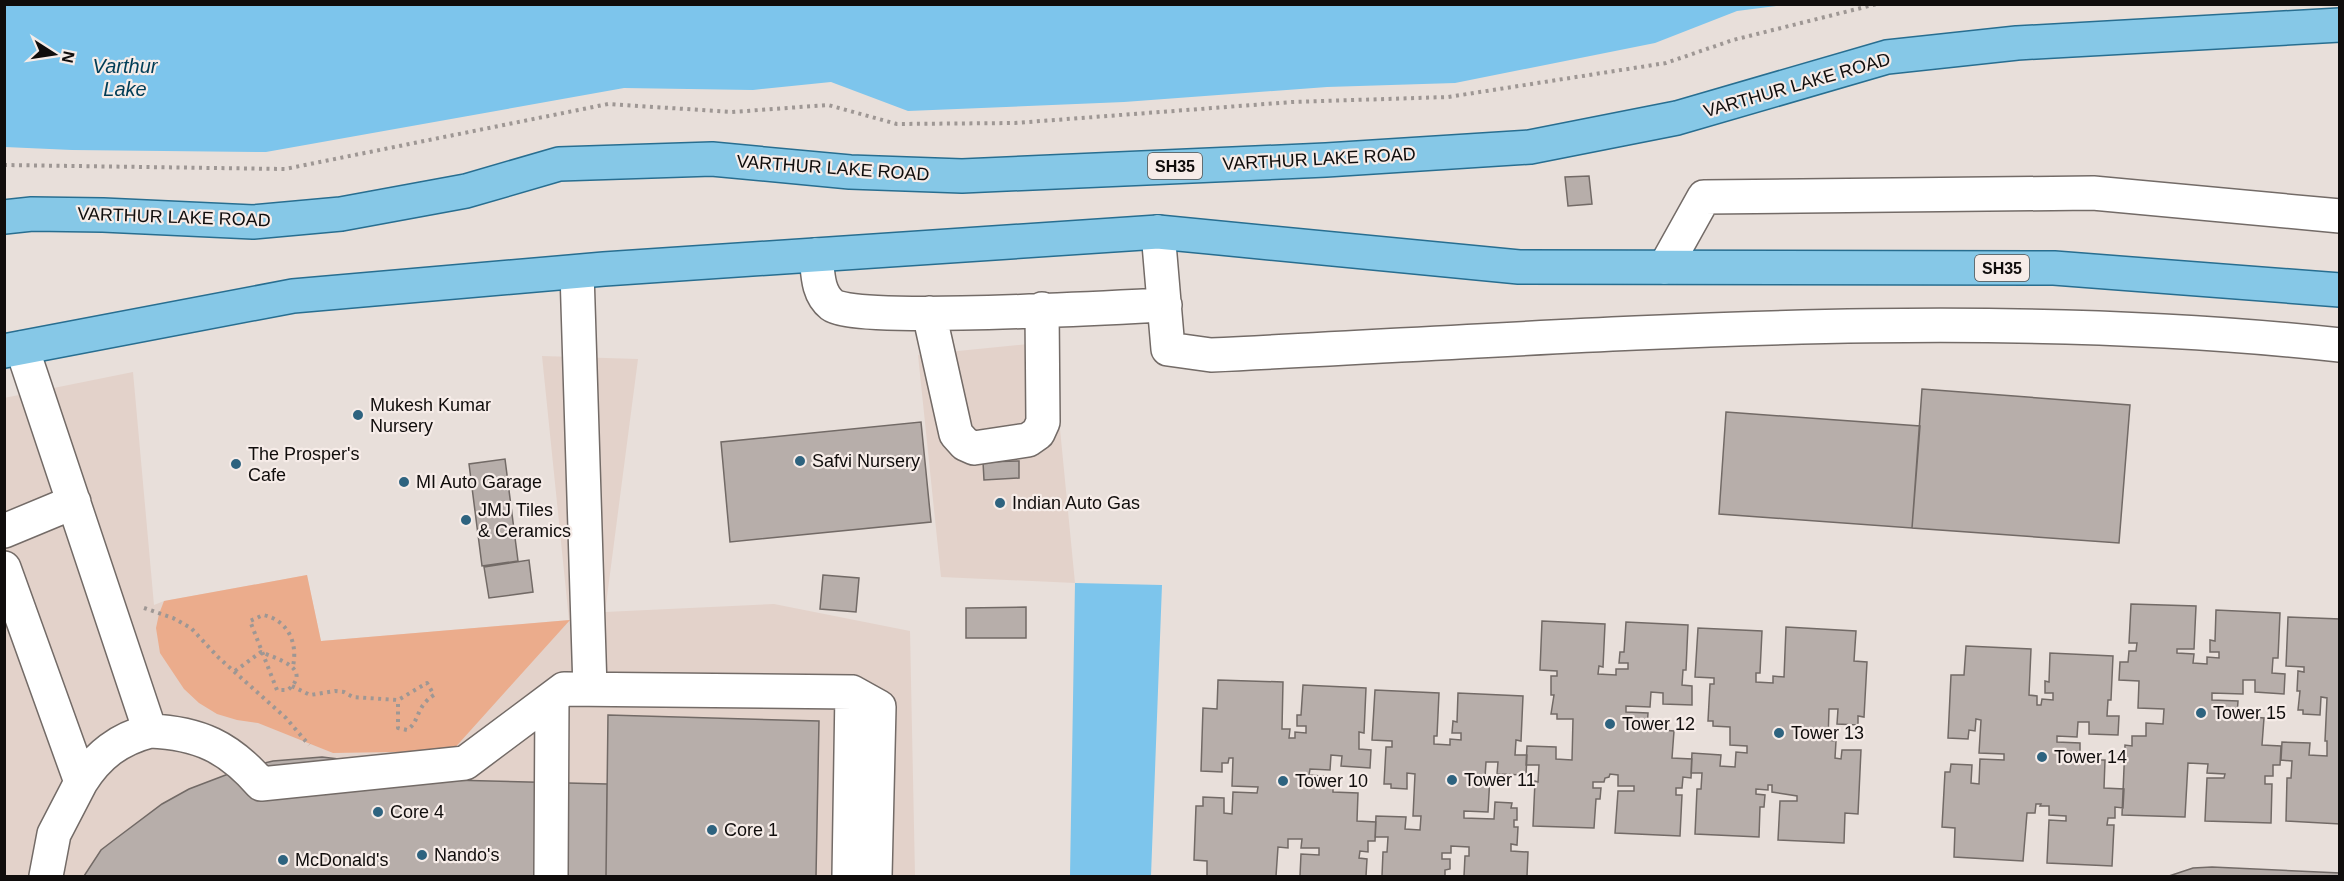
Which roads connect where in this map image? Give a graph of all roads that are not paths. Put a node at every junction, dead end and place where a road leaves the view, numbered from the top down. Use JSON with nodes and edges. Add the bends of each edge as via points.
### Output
{"nodes":[{"id":1,"x":2340,"y":25,"type":"edge"},
{"id":2,"x":2340,"y":216,"type":"edge"},
{"id":3,"x":4,"y":217,"type":"edge"},
{"id":4,"x":1158,"y":232,"type":"junction"},
{"id":5,"x":816,"y":255,"type":"junction"},
{"id":6,"x":1665,"y":267,"type":"junction"},
{"id":7,"x":577,"y":272,"type":"junction"},
{"id":8,"x":2340,"y":290,"type":"edge"},
{"id":9,"x":1165,"y":305,"type":"junction"},
{"id":10,"x":1042,"y":309,"type":"junction"},
{"id":11,"x":929,"y":313,"type":"junction"},
{"id":12,"x":2340,"y":345,"type":"edge"},
{"id":13,"x":13,"y":349,"type":"edge"},
{"id":14,"x":74,"y":502,"type":"junction"},
{"id":15,"x":4,"y":531,"type":"edge"},
{"id":16,"x":4,"y":568,"type":"edge"},
{"id":17,"x":590,"y":689,"type":"junction"},
{"id":18,"x":852,"y":692,"type":"junction"},
{"id":19,"x":552,"y":698,"type":"junction"},
{"id":20,"x":150,"y":731,"type":"junction"},
{"id":21,"x":81,"y":782,"type":"junction"},
{"id":22,"x":46,"y":876,"type":"edge"},
{"id":23,"x":551,"y":876,"type":"edge"},
{"id":24,"x":849,"y":876,"type":"edge"},
{"id":25,"x":875,"y":876,"type":"edge"}],
"edges":[{"from":1,"to":3,"type":"main road","name":"VARTHUR LAKE ROAD","number":"SH35","via":[[2017,43],[1887,57],[1677,118],[1530,147],[962,176],[850,172],[712,159],[560,164],[466,191],[341,214],[253,222],[103,214]]},
{"from":2,"to":6,"type":"street","via":[[2092,193],[1704,197]]},
{"from":4,"to":5,"type":"main road","number":"SH35"},
{"from":4,"to":6,"type":"main road","number":"SH35","via":[[1519,267]]},
{"from":4,"to":9,"type":"street"},
{"from":5,"to":7,"type":"main road","number":"SH35"},
{"from":5,"to":11,"type":"street","via":[[820,291],[833,306],[856,312]]},
{"from":6,"to":8,"type":"main road","number":"SH35","via":[[2054,268]]},
{"from":7,"to":13,"type":"main road","number":"SH35","via":[[293,296]]},
{"from":7,"to":17,"type":"street"},
{"from":9,"to":10,"type":"street"},
{"from":9,"to":12,"type":"street","via":[[1168,349],[1211,355],[1812,326],[1928,324],[2151,329]]},
{"from":10,"to":11,"type":"street"},
{"from":10,"to":11,"type":"street","via":[[1043,422],[1038,433],[1029,440],[974,447],[956,434]]},
{"from":13,"to":14,"type":"street"},
{"from":14,"to":15,"type":"street"},
{"from":14,"to":20,"type":"street"},
{"from":16,"to":21,"type":"street"},
{"from":17,"to":18,"type":"street"},
{"from":17,"to":19,"type":"street","via":[[564,688]]},
{"from":18,"to":24,"type":"street"},
{"from":18,"to":25,"type":"street","via":[[879,707]]},
{"from":19,"to":20,"type":"street","via":[[465,763],[261,784],[247,767],[211,743],[192,736]]},
{"from":19,"to":23,"type":"street"},
{"from":20,"to":21,"type":"street","via":[[132,736],[102,754]]},
{"from":21,"to":22,"type":"street","via":[[54,834]]}]}
